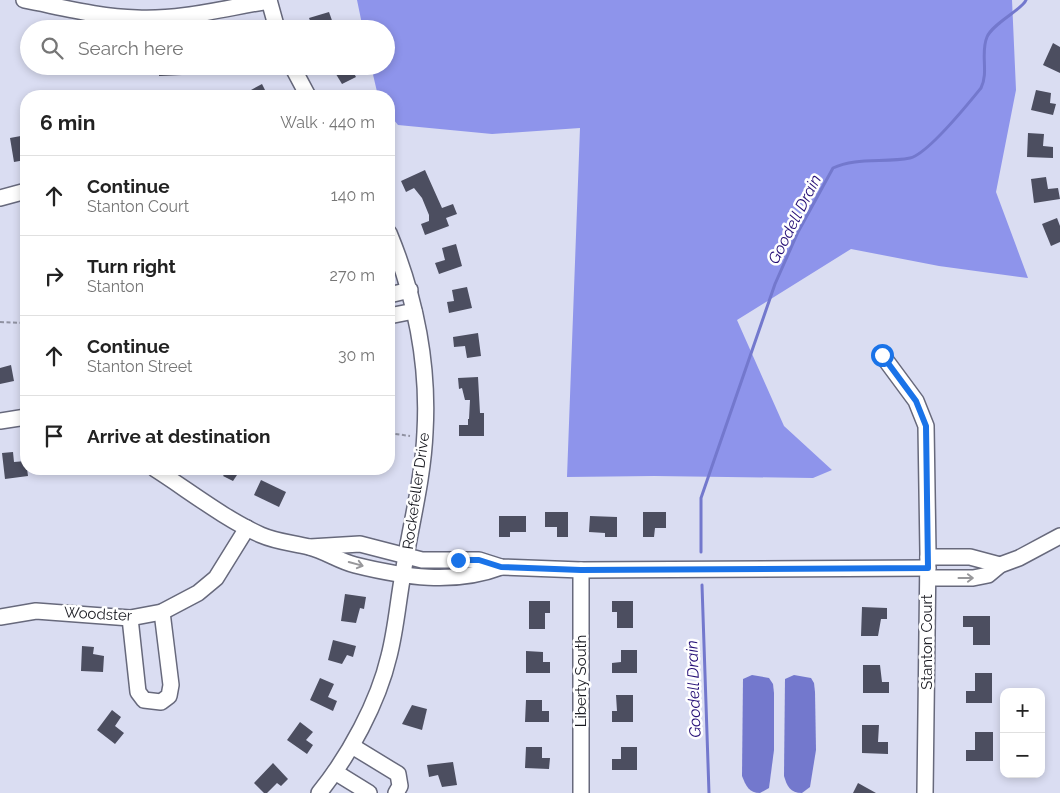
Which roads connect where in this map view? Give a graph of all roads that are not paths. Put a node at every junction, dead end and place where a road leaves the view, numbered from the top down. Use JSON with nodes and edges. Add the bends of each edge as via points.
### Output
{"nodes":[{"id":1,"x":24,"y":0,"type":"edge"},
{"id":2,"x":269,"y":0,"type":"edge"},
{"id":3,"x":275,"y":20,"type":"edge"},
{"id":4,"x":297,"y":75,"type":"edge"},
{"id":5,"x":305,"y":90,"type":"edge"},
{"id":6,"x":20,"y":193,"type":"edge"},
{"id":7,"x":0,"y":198,"type":"edge"},
{"id":8,"x":395,"y":249,"type":"edge"},
{"id":9,"x":410,"y":290,"type":"junction"},
{"id":10,"x":395,"y":293,"type":"edge"},
{"id":11,"x":414,"y":310,"type":"junction"},
{"id":12,"x":395,"y":315,"type":"edge"},
{"id":13,"x":882,"y":355,"type":"dead end"},
{"id":14,"x":20,"y":418,"type":"edge"},
{"id":15,"x":0,"y":421,"type":"edge"},
{"id":16,"x":163,"y":475,"type":"edge"},
{"id":17,"x":247,"y":528,"type":"junction"},
{"id":18,"x":1060,"y":536,"type":"edge"},
{"id":19,"x":310,"y":547,"type":"junction"},
{"id":20,"x":406,"y":556,"type":"junction"},
{"id":21,"x":1000,"y":565,"type":"junction"},
{"id":22,"x":501,"y":567,"type":"junction"},
{"id":23,"x":928,"y":567,"type":"junction"},
{"id":24,"x":581,"y":570,"type":"junction"},
{"id":25,"x":403,"y":574,"type":"junction"},
{"id":26,"x":162,"y":612,"type":"junction"},
{"id":27,"x":0,"y":617,"type":"edge"},
{"id":28,"x":130,"y":618,"type":"junction"},
{"id":29,"x":352,"y":746,"type":"junction"},
{"id":30,"x":335,"y":772,"type":"junction"},
{"id":31,"x":319,"y":793,"type":"edge"},
{"id":32,"x":369,"y":793,"type":"edge"},
{"id":33,"x":396,"y":793,"type":"edge"},
{"id":34,"x":581,"y":793,"type":"edge"},
{"id":35,"x":925,"y":793,"type":"edge"}],
"edges":[{"from":1,"to":2,"type":"street","via":[[108,16],[137,18],[186,16]]},
{"from":2,"to":3,"type":"street"},
{"from":4,"to":5,"type":"street"},
{"from":6,"to":7,"type":"street"},
{"from":8,"to":9,"type":"street","name":"Rockefeller Drive"},
{"from":9,"to":10,"type":"street"},
{"from":9,"to":11,"type":"street","name":"Rockefeller Drive"},
{"from":11,"to":12,"type":"street"},
{"from":11,"to":20,"type":"street","name":"Rockefeller Drive","via":[[425,390],[425,432]]},
{"from":13,"to":23,"type":"street","name":"Stanton Court","via":[[916,401],[926,426]]},
{"from":14,"to":15,"type":"street"},
{"from":16,"to":17,"type":"street"},
{"from":17,"to":19,"type":"street","via":[[282,542]]},
{"from":17,"to":26,"type":"street","name":"Woodster","via":[[216,578]]},
{"from":18,"to":21,"type":"street"},
{"from":19,"to":20,"type":"street","via":[[360,544]]},
{"from":19,"to":25,"type":"street","one_way":true,"via":[[354,564]]},
{"from":20,"to":22,"type":"street","via":[[422,560],[479,560]]},
{"from":20,"to":25,"type":"street","name":"Rockefeller Drive"},
{"from":21,"to":23,"type":"street","via":[[970,557]]},
{"from":23,"to":21,"type":"street","one_way":true,"via":[[973,578],[988,575]]},
{"from":22,"to":24,"type":"street"},
{"from":22,"to":25,"type":"street","via":[[480,575],[450,578]]},
{"from":23,"to":24,"type":"street"},
{"from":23,"to":35,"type":"street","name":"Stanton Court"},
{"from":24,"to":34,"type":"street","name":"Liberty South"},
{"from":25,"to":29,"type":"street","name":"Rockefeller Drive","via":[[389,658]]},
{"from":26,"to":28,"type":"street","name":"Woodster"},
{"from":26,"to":28,"type":"street","via":[[171,685],[169,696],[161,702],[144,700],[138,692]]},
{"from":27,"to":28,"type":"street","name":"Woodster","via":[[36,611]]},
{"from":29,"to":30,"type":"street","name":"Rockefeller Drive"},
{"from":29,"to":33,"type":"street","via":[[398,774],[400,786]]},
{"from":30,"to":31,"type":"street","name":"Rockefeller Drive"},
{"from":30,"to":32,"type":"street"}]}
